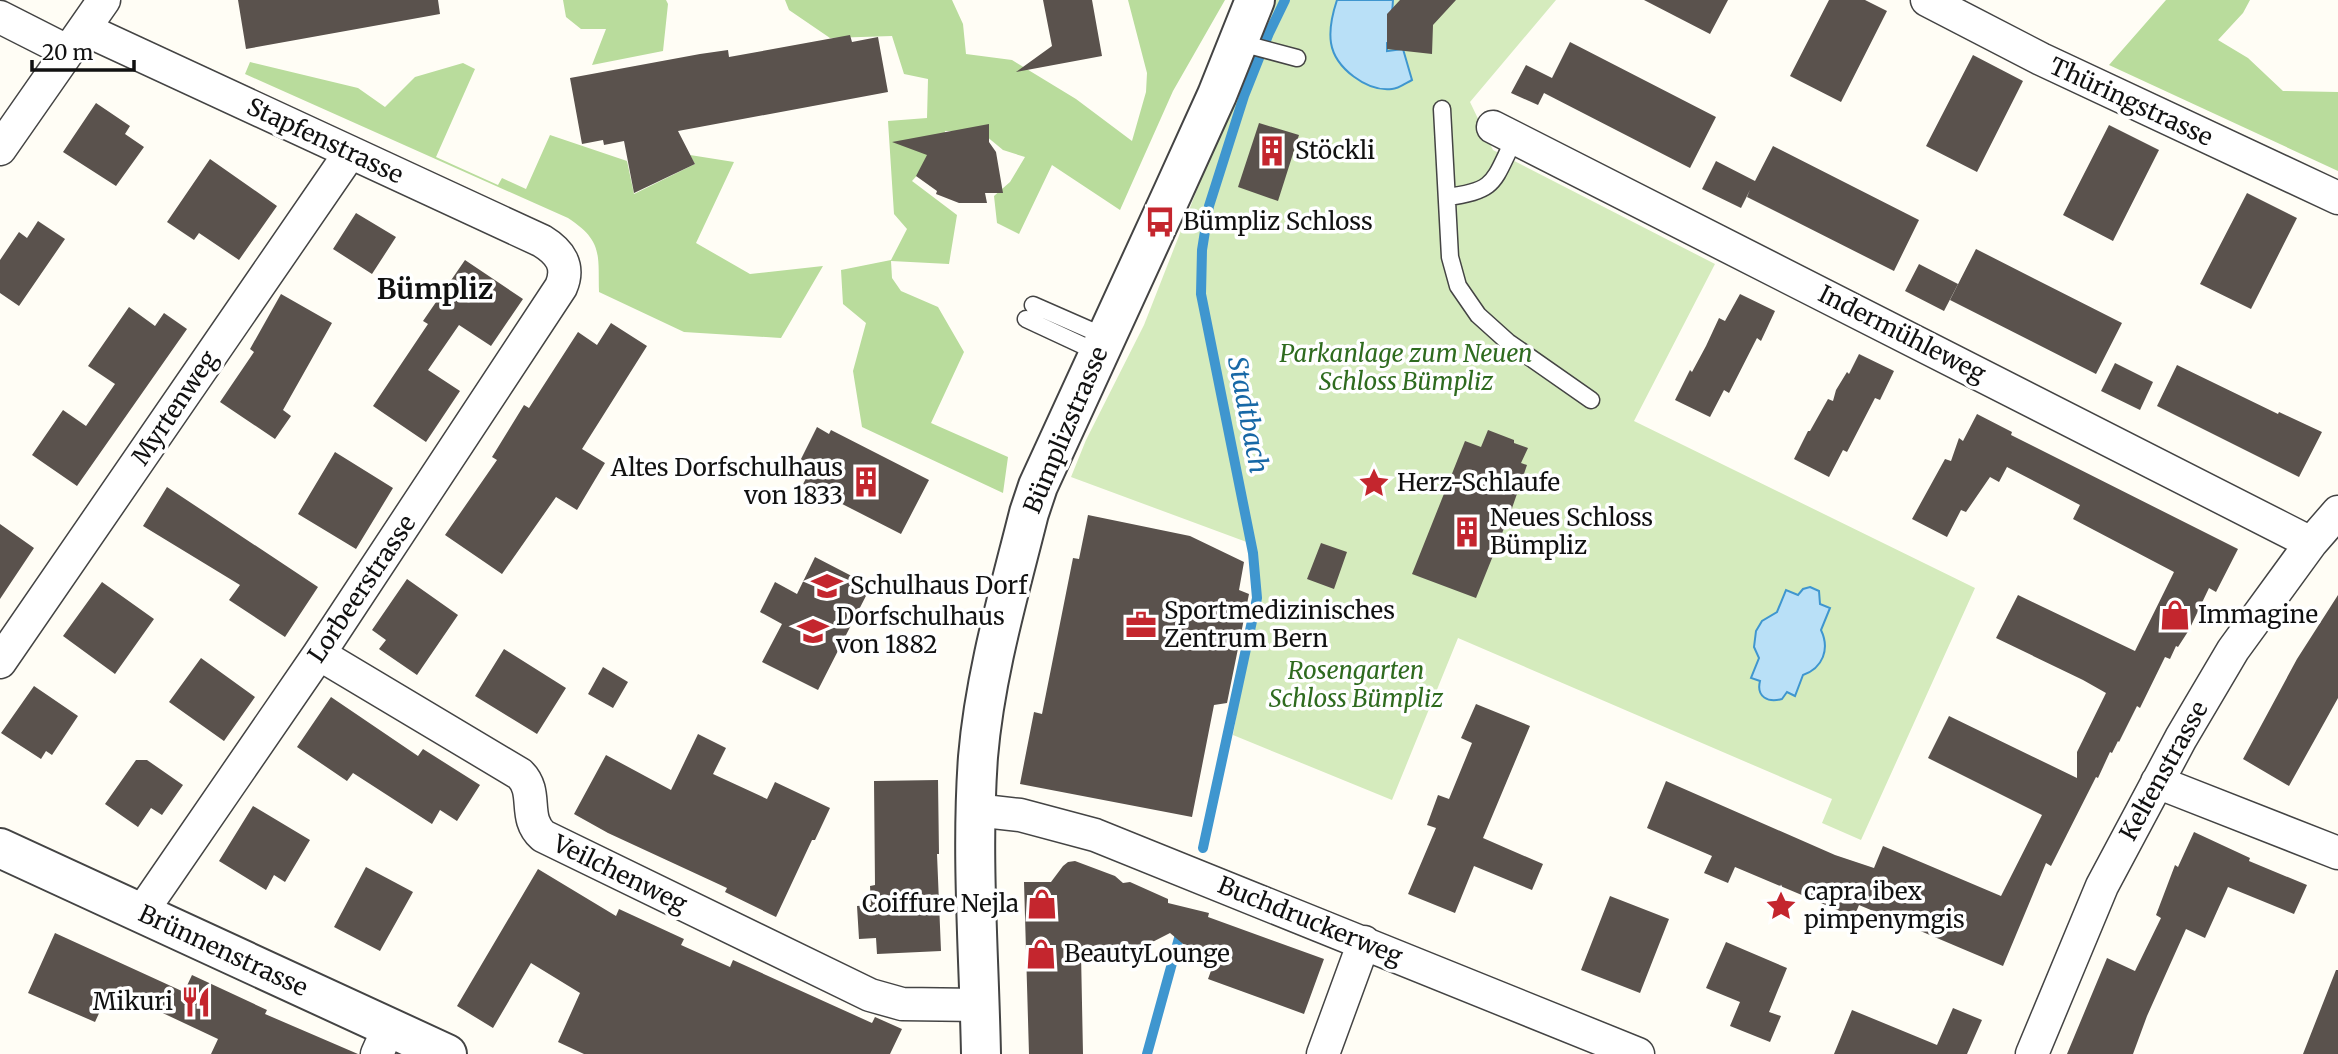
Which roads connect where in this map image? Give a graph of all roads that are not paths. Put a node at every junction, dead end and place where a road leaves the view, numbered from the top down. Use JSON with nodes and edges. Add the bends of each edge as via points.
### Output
{"nodes":[{"id":1,"x":104,"y":0,"type":"edge"},
{"id":2,"x":1255,"y":0,"type":"edge"},
{"id":3,"x":1927,"y":0,"type":"edge"},
{"id":4,"x":0,"y":17,"type":"edge"},
{"id":5,"x":75,"y":40,"type":"junction"},
{"id":6,"x":1253,"y":47,"type":"junction"},
{"id":7,"x":1297,"y":58,"type":"dead end"},
{"id":8,"x":1442,"y":109,"type":"dead end"},
{"id":9,"x":1504,"y":133,"type":"joint"},
{"id":10,"x":0,"y":149,"type":"edge"},
{"id":11,"x":350,"y":153,"type":"junction"},
{"id":12,"x":1447,"y":197,"type":"junction"},
{"id":13,"x":2338,"y":198,"type":"edge"},
{"id":14,"x":561,"y":258,"type":"joint"},
{"id":15,"x":1030,"y":312,"type":"dead end"},
{"id":16,"x":1102,"y":345,"type":"junction"},
{"id":17,"x":1591,"y":400,"type":"dead end"},
{"id":18,"x":2338,"y":512,"type":"edge"},
{"id":19,"x":2311,"y":542,"type":"junction"},
{"id":20,"x":319,"y":654,"type":"junction"},
{"id":21,"x":0,"y":662,"type":"edge"},
{"id":22,"x":2157,"y":782,"type":"junction"},
{"id":23,"x":975,"y":810,"type":"junction"},
{"id":24,"x":0,"y":848,"type":"edge"},
{"id":25,"x":2338,"y":853,"type":"edge"},
{"id":26,"x":141,"y":913,"type":"junction"},
{"id":27,"x":1364,"y":942,"type":"junction"},
{"id":28,"x":980,"y":1005,"type":"junction"},
{"id":29,"x":383,"y":1041,"type":"edge"},
{"id":30,"x":447,"y":1054,"type":"edge"},
{"id":31,"x":981,"y":1054,"type":"edge"},
{"id":32,"x":1323,"y":1054,"type":"edge"},
{"id":33,"x":1638,"y":1054,"type":"edge"},
{"id":34,"x":2032,"y":1054,"type":"edge"}],
"edges":[{"from":1,"to":5,"type":"street"},
{"from":2,"to":6,"type":"street","name":"Bümplizstrasse"},
{"from":3,"to":13,"type":"street","name":"Thüringstrasse","via":[[2053,65]]},
{"from":4,"to":5,"type":"street","name":"Stapfenstrasse"},
{"from":5,"to":10,"type":"street"},
{"from":5,"to":11,"type":"street","name":"Stapfenstrasse"},
{"from":6,"to":7,"type":"lane"},
{"from":6,"to":16,"type":"street","name":"Bümplizstrasse","via":[[1174,192]]},
{"from":8,"to":12,"type":"lane"},
{"from":9,"to":12,"type":"lane","via":[[1489,186]]},
{"from":9,"to":19,"type":"street","name":"Indermühleweg"},
{"from":11,"to":14,"type":"street","name":"Stapfenstrasse","via":[[542,242]]},
{"from":11,"to":21,"type":"street","name":"Myrtenweg"},
{"from":12,"to":17,"type":"lane","via":[[1452,269],[1466,300],[1508,342]]},
{"from":14,"to":20,"type":"street","name":"Lorbeerstrasse","via":[[565,275],[561,287]]},
{"from":15,"to":16,"type":"lane"},
{"from":16,"to":23,"type":"street","name":"Bümplizstrasse","via":[[1029,513],[989,682]]},
{"from":18,"to":19,"type":"street","name":"Keltenstrasse"},
{"from":19,"to":22,"type":"street","name":"Keltenstrasse","via":[[2232,650]]},
{"from":20,"to":26,"type":"street","name":"Lorbeerstrasse"},
{"from":20,"to":28,"type":"street","name":"Veilchenweg","via":[[520,774],[529,788],[532,822],[543,836],[870,995],[902,1004]]},
{"from":22,"to":25,"type":"street"},
{"from":22,"to":34,"type":"street","name":"Keltenstrasse","via":[[2097,898]]},
{"from":23,"to":27,"type":"street","name":"Buchdruckerweg","via":[[1020,815],[1096,835]]},
{"from":23,"to":28,"type":"street","name":"Bümplizstrasse"},
{"from":24,"to":26,"type":"street","name":"Brünnenstrasse"},
{"from":26,"to":29,"type":"street","name":"Brünnenstrasse"},
{"from":27,"to":32,"type":"street"},
{"from":27,"to":33,"type":"street","name":"Buchdruckerweg"},
{"from":28,"to":31,"type":"street","name":"Bümplizstrasse"},
{"from":29,"to":30,"type":"street","name":"Brünnenstrasse"}]}
